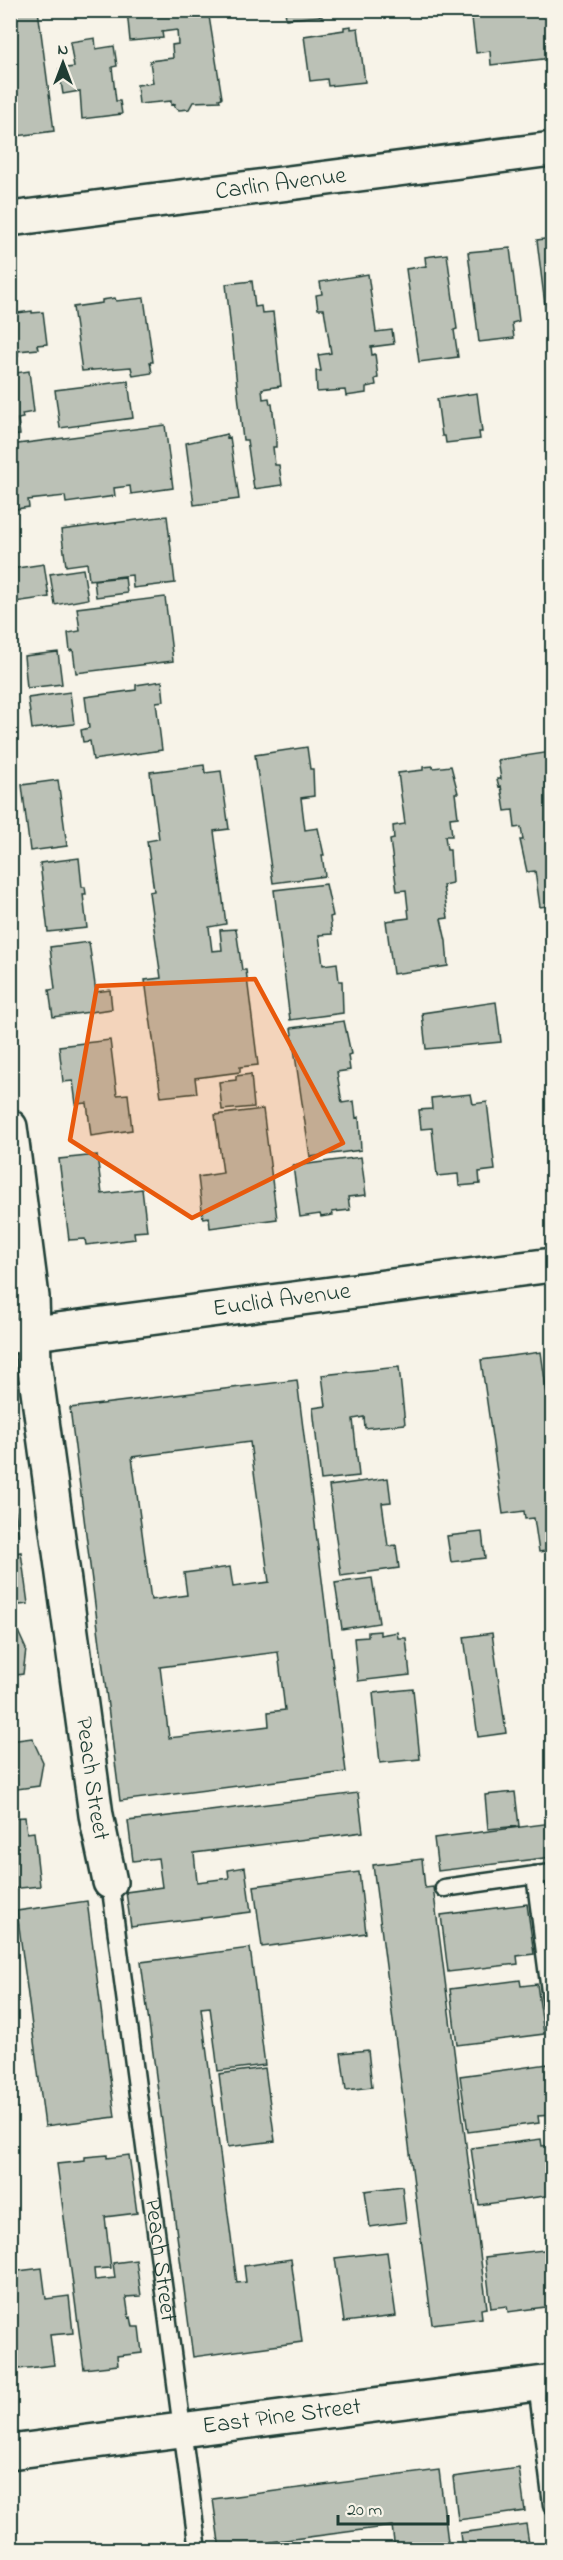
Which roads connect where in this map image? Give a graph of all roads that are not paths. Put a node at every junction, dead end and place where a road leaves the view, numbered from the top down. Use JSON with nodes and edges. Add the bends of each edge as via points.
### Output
{"nodes":[{"id":1,"x":552,"y":149,"type":"edge"},
{"id":2,"x":10,"y":219,"type":"edge"},
{"id":3,"x":10,"y":1127,"type":"edge"},
{"id":4,"x":552,"y":1265,"type":"edge"},
{"id":5,"x":22,"y":1335,"type":"edge"},
{"id":6,"x":552,"y":1873,"type":"edge"},
{"id":7,"x":535,"y":1875,"type":"junction"},
{"id":8,"x":110,"y":1882,"type":"joint"},
{"id":9,"x":444,"y":1888,"type":"dead end"},
{"id":10,"x":552,"y":2007,"type":"edge"},
{"id":11,"x":545,"y":2383,"type":"edge"},
{"id":12,"x":184,"y":2429,"type":"junction"},
{"id":13,"x":10,"y":2452,"type":"edge"},
{"id":14,"x":552,"y":2505,"type":"edge"},
{"id":15,"x":198,"y":2550,"type":"edge"}],
"edges":[{"from":1,"to":2,"type":"street","name":"Carlin Avenue"},
{"from":3,"to":5,"type":"street","name":"Peach Street","via":[[32,1297]]},
{"from":4,"to":5,"type":"street","name":"Euclid Avenue"},
{"from":5,"to":8,"type":"street","name":"Peach Street","via":[[36,1374],[96,1815]]},
{"from":6,"to":7,"type":"lane"},
{"from":7,"to":9,"type":"lane"},
{"from":7,"to":10,"type":"lane"},
{"from":8,"to":12,"type":"lane","name":"Peach Street"},
{"from":11,"to":12,"type":"street","name":"East Pine Street"},
{"from":11,"to":14,"type":"lane"},
{"from":12,"to":13,"type":"street","name":"East Pine Street"},
{"from":12,"to":15,"type":"lane","name":"Peach Street"}]}
